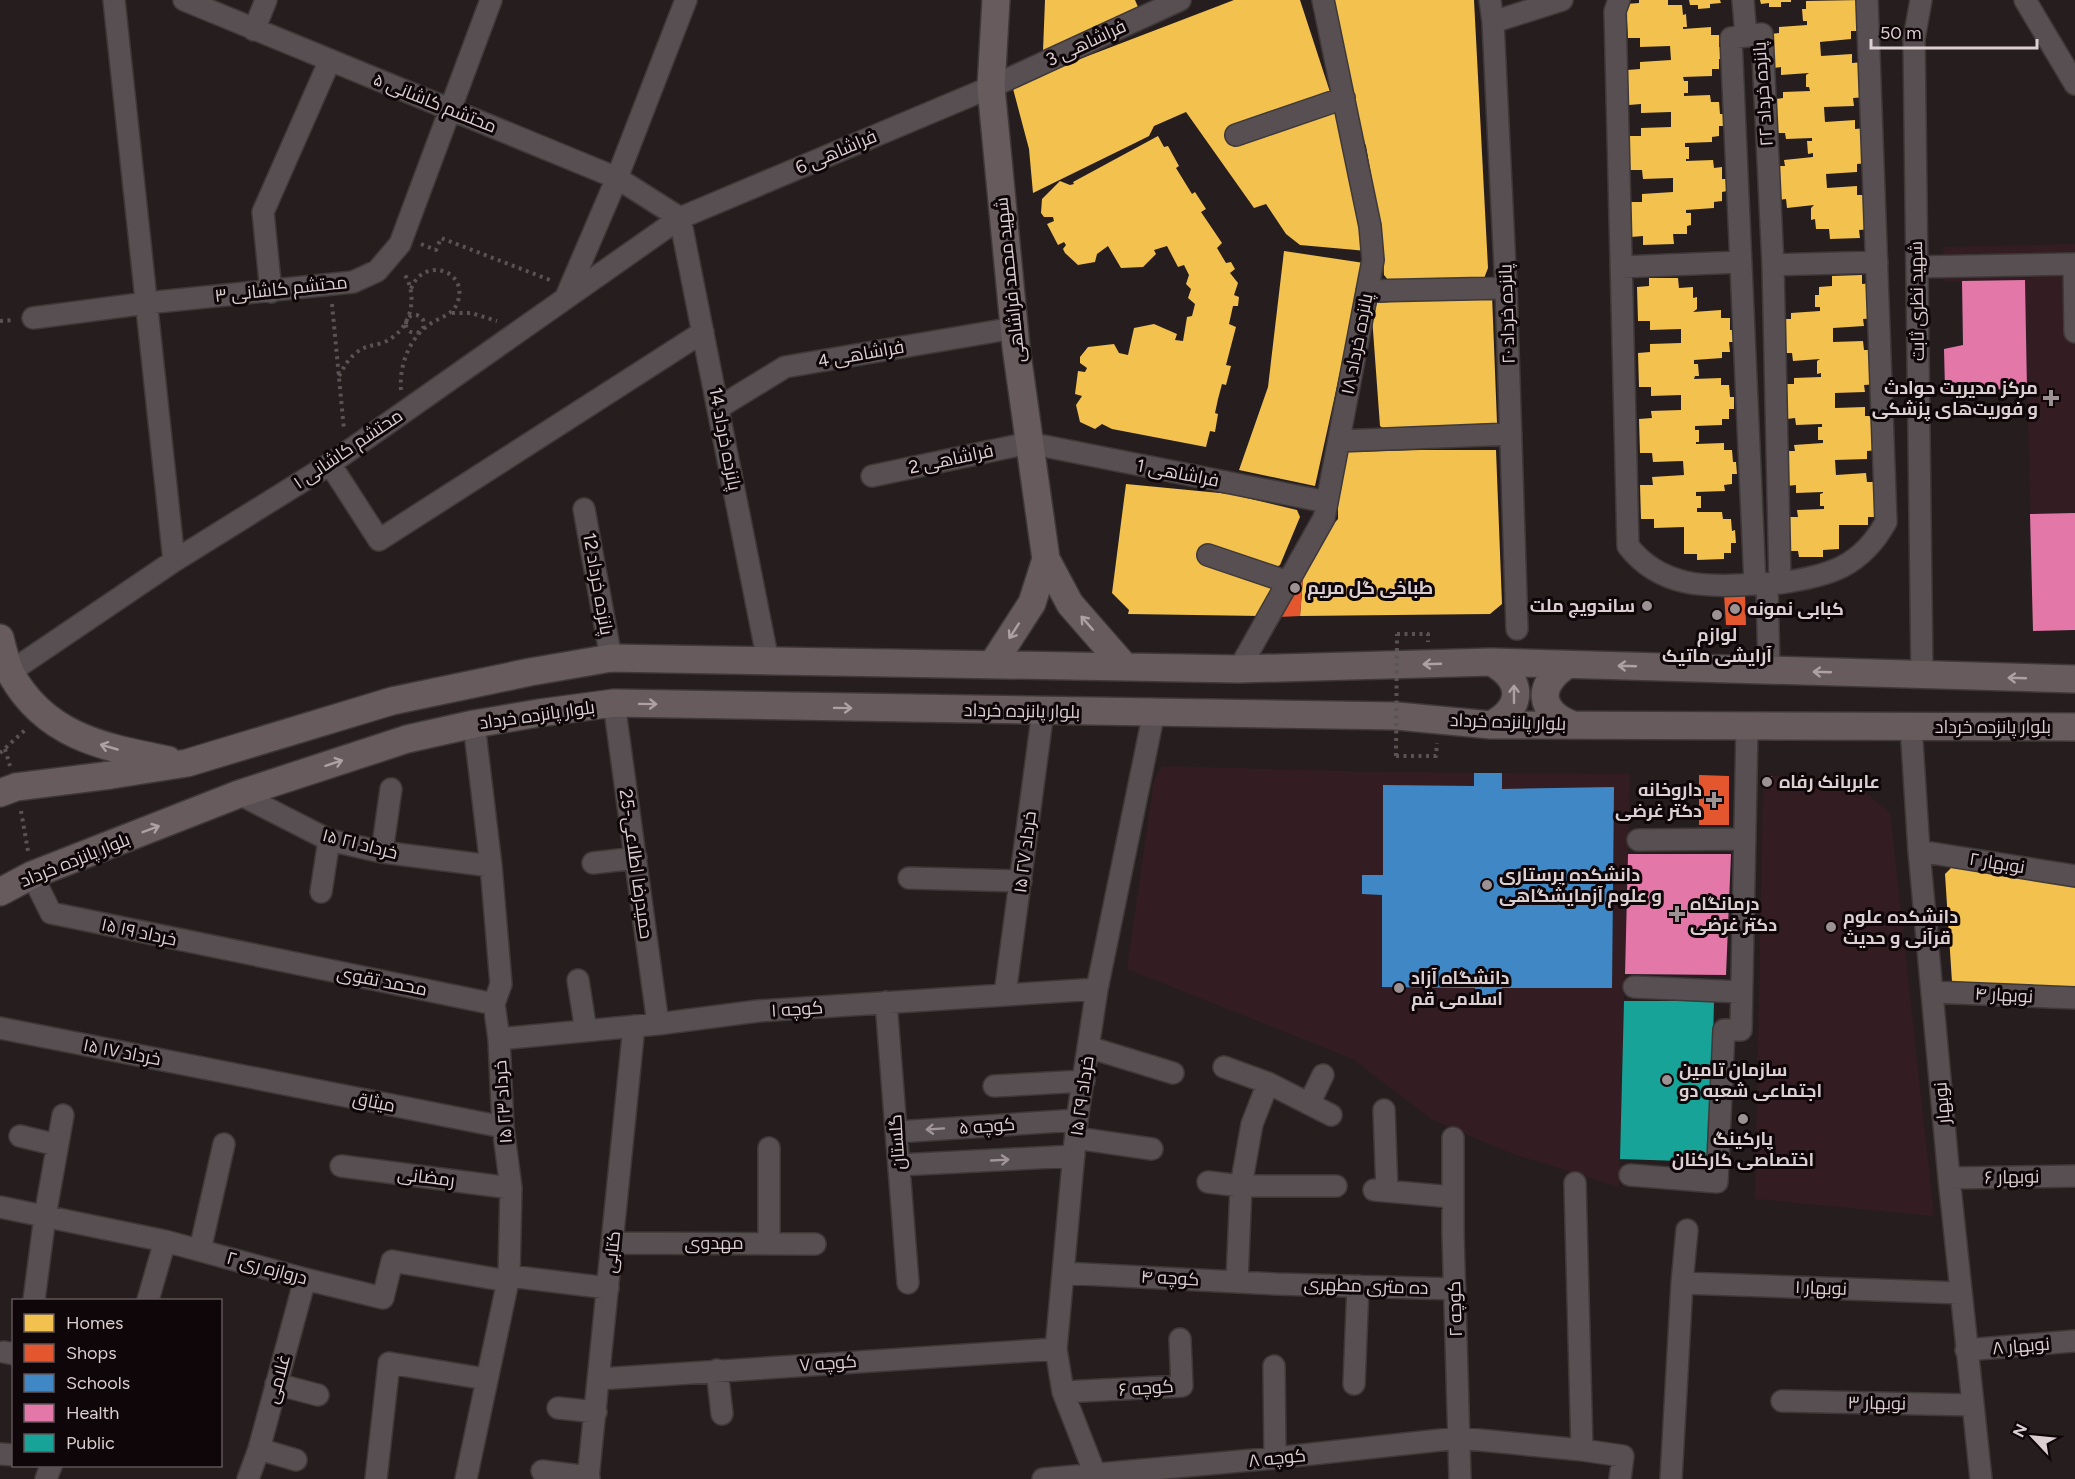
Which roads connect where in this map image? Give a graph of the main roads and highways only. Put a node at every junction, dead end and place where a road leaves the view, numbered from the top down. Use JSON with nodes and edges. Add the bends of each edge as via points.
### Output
{"nodes":[{"id":1,"x":996,"y":0,"type":"edge"},
{"id":2,"x":1046,"y":559,"type":"junction"},
{"id":3,"x":0,"y":638,"type":"edge"},
{"id":4,"x":1491,"y":662,"type":"junction"},
{"id":5,"x":992,"y":665,"type":"junction"},
{"id":6,"x":1567,"y":665,"type":"junction"},
{"id":7,"x":1125,"y":667,"type":"junction"},
{"id":8,"x":2075,"y":680,"type":"edge"},
{"id":9,"x":1491,"y":725,"type":"junction"},
{"id":10,"x":1573,"y":725,"type":"junction"},
{"id":11,"x":2075,"y":727,"type":"edge"},
{"id":12,"x":187,"y":763,"type":"junction"},
{"id":13,"x":0,"y":793,"type":"edge"},
{"id":14,"x":0,"y":892,"type":"edge"}],
"edges":[{"from":1,"to":2,"type":"main road","name":"شهید محمد فراشاهی","via":[[991,87],[1014,328]]},
{"from":2,"to":5,"type":"main road","one_way":true,"via":[[1032,603]]},
{"from":7,"to":2,"type":"main road","one_way":true,"via":[[1070,604]]},
{"from":12,"to":3,"type":"main road","one_way":true,"via":[[87,741],[58,725],[31,701],[10,672]]},
{"from":4,"to":6,"type":"main road"},
{"from":4,"to":7,"type":"main road","one_way":true,"via":[[1239,669]]},
{"from":9,"to":4,"type":"main road","one_way":true,"via":[[1506,717],[1515,702],[1515,685],[1506,670]]},
{"from":5,"to":7,"type":"main road"},
{"from":5,"to":12,"type":"main road","via":[[611,658],[392,701]]},
{"from":8,"to":6,"type":"main road","one_way":true},
{"from":6,"to":10,"type":"main road","via":[[1553,674],[1546,689],[1547,706],[1558,719]]},
{"from":9,"to":10,"type":"main road","name":"بلوار پانزده خرداد"},
{"from":14,"to":9,"type":"main road","name":"بلوار پانزده خرداد","one_way":true,"via":[[32,875],[239,794],[407,739],[474,724],[614,703],[1397,716]]},
{"from":10,"to":11,"type":"main road","name":"بلوار پانزده خرداد"},
{"from":12,"to":13,"type":"main road","via":[[16,787]]}]}
